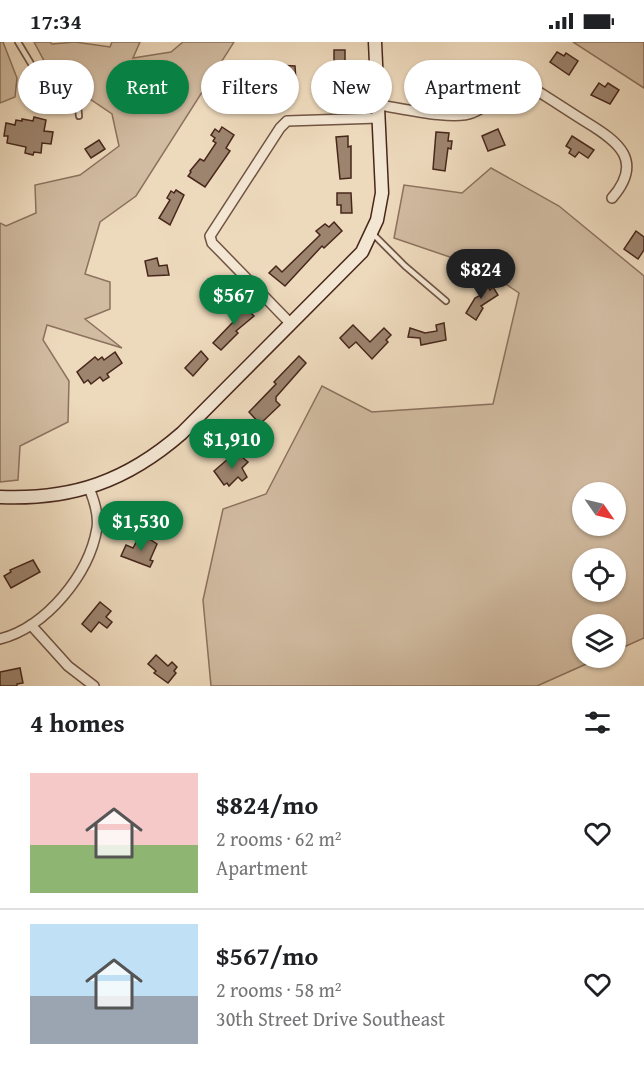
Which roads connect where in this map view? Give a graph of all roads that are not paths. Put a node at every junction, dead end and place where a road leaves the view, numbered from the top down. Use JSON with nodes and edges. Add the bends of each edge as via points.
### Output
{"nodes":[{"id":1,"x":18,"y":42,"type":"edge"},
{"id":2,"x":375,"y":42,"type":"edge"},
{"id":3,"x":376,"y":60,"type":"edge"},
{"id":4,"x":392,"y":113,"type":"edge"},
{"id":5,"x":359,"y":114,"type":"edge"},
{"id":6,"x":379,"y":114,"type":"edge"},
{"id":7,"x":79,"y":116,"type":"dead end"},
{"id":8,"x":612,"y":198,"type":"dead end"},
{"id":9,"x":372,"y":233,"type":"junction"},
{"id":10,"x":446,"y":302,"type":"dead end"},
{"id":11,"x":291,"y":324,"type":"junction"},
{"id":12,"x":89,"y":488,"type":"junction"},
{"id":13,"x":0,"y":497,"type":"edge"},
{"id":14,"x":31,"y":625,"type":"junction"},
{"id":15,"x":0,"y":639,"type":"edge"},
{"id":16,"x":94,"y":686,"type":"edge"}],
"edges":[{"from":1,"to":7,"type":"lane","via":[[39,77],[78,106]]},
{"from":2,"to":3,"type":"main road"},
{"from":4,"to":8,"type":"street","via":[[471,114],[509,90],[528,87],[620,145],[629,164],[622,188]]},
{"from":5,"to":11,"type":"street","via":[[287,121],[210,236],[217,249]]},
{"from":6,"to":9,"type":"main road","via":[[382,193]]},
{"from":9,"to":10,"type":"lane"},
{"from":9,"to":11,"type":"main road","via":[[353,262]]},
{"from":11,"to":12,"type":"main road","via":[[167,446],[131,470]]},
{"from":12,"to":13,"type":"main road","via":[[46,496]]},
{"from":12,"to":14,"type":"street","via":[[97,526],[91,550],[62,597]]},
{"from":14,"to":15,"type":"street"},
{"from":14,"to":16,"type":"street","via":[[68,666]]}]}
